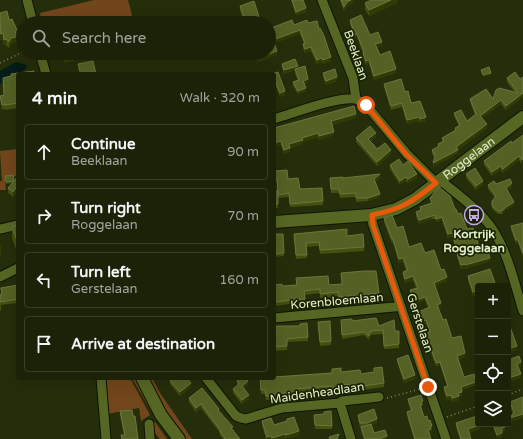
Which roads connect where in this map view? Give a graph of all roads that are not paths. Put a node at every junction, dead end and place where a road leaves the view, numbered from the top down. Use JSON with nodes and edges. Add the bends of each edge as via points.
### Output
{"nodes":[{"id":1,"x":27,"y":0,"type":"edge"},
{"id":2,"x":322,"y":0,"type":"edge"},
{"id":3,"x":31,"y":16,"type":"edge"},
{"id":4,"x":42,"y":60,"type":"edge"},
{"id":5,"x":45,"y":72,"type":"edge"},
{"id":6,"x":356,"y":100,"type":"junction"},
{"id":7,"x":276,"y":117,"type":"edge"},
{"id":8,"x":523,"y":117,"type":"edge"},
{"id":9,"x":438,"y":181,"type":"junction"},
{"id":10,"x":372,"y":215,"type":"junction"},
{"id":11,"x":276,"y":222,"type":"edge"},
{"id":12,"x":16,"y":225,"type":"edge"},
{"id":13,"x":0,"y":229,"type":"edge"},
{"id":14,"x":16,"y":269,"type":"edge"},
{"id":15,"x":0,"y":277,"type":"edge"},
{"id":16,"x":401,"y":306,"type":"junction"},
{"id":17,"x":523,"y":311,"type":"edge"},
{"id":18,"x":276,"y":318,"type":"edge"},
{"id":19,"x":101,"y":380,"type":"edge"},
{"id":20,"x":143,"y":380,"type":"edge"},
{"id":21,"x":208,"y":380,"type":"edge"},
{"id":22,"x":379,"y":397,"type":"road end"},
{"id":23,"x":340,"y":403,"type":"junction"},
{"id":24,"x":149,"y":424,"type":"dead end"},
{"id":25,"x":106,"y":439,"type":"edge"},
{"id":26,"x":150,"y":439,"type":"edge"},
{"id":27,"x":179,"y":439,"type":"edge"},
{"id":28,"x":351,"y":439,"type":"edge"},
{"id":29,"x":446,"y":439,"type":"edge"}],
"edges":[{"from":1,"to":3,"type":"street"},
{"from":2,"to":6,"type":"street","name":"Beeklaan","via":[[353,78]]},
{"from":4,"to":5,"type":"street"},
{"from":6,"to":7,"type":"street","via":[[329,102]]},
{"from":6,"to":9,"type":"street","name":"Beeklaan","via":[[366,105],[406,154]]},
{"from":8,"to":9,"type":"street","name":"Roggelaan"},
{"from":9,"to":10,"type":"street","name":"Roggelaan","via":[[406,205]]},
{"from":9,"to":17,"type":"street","name":"Beeklaan","via":[[480,215],[494,231]]},
{"from":10,"to":11,"type":"street","name":"Roggelaan"},
{"from":10,"to":16,"type":"street","name":"Gerstelaan","via":[[373,225]]},
{"from":12,"to":13,"type":"street"},
{"from":14,"to":15,"type":"street"},
{"from":16,"to":18,"type":"street","name":"Korenbloemlaan"},
{"from":16,"to":29,"type":"street","name":"Gerstelaan"},
{"from":19,"to":25,"type":"street"},
{"from":20,"to":27,"type":"street","via":[[161,415]]},
{"from":21,"to":23,"type":"street","name":"Maidenheadlaan","via":[[236,416],[246,419],[282,408]]},
{"from":22,"to":23,"type":"street","name":"Maidenheadlaan"},
{"from":23,"to":28,"type":"street"},
{"from":24,"to":26,"type":"street"}]}
